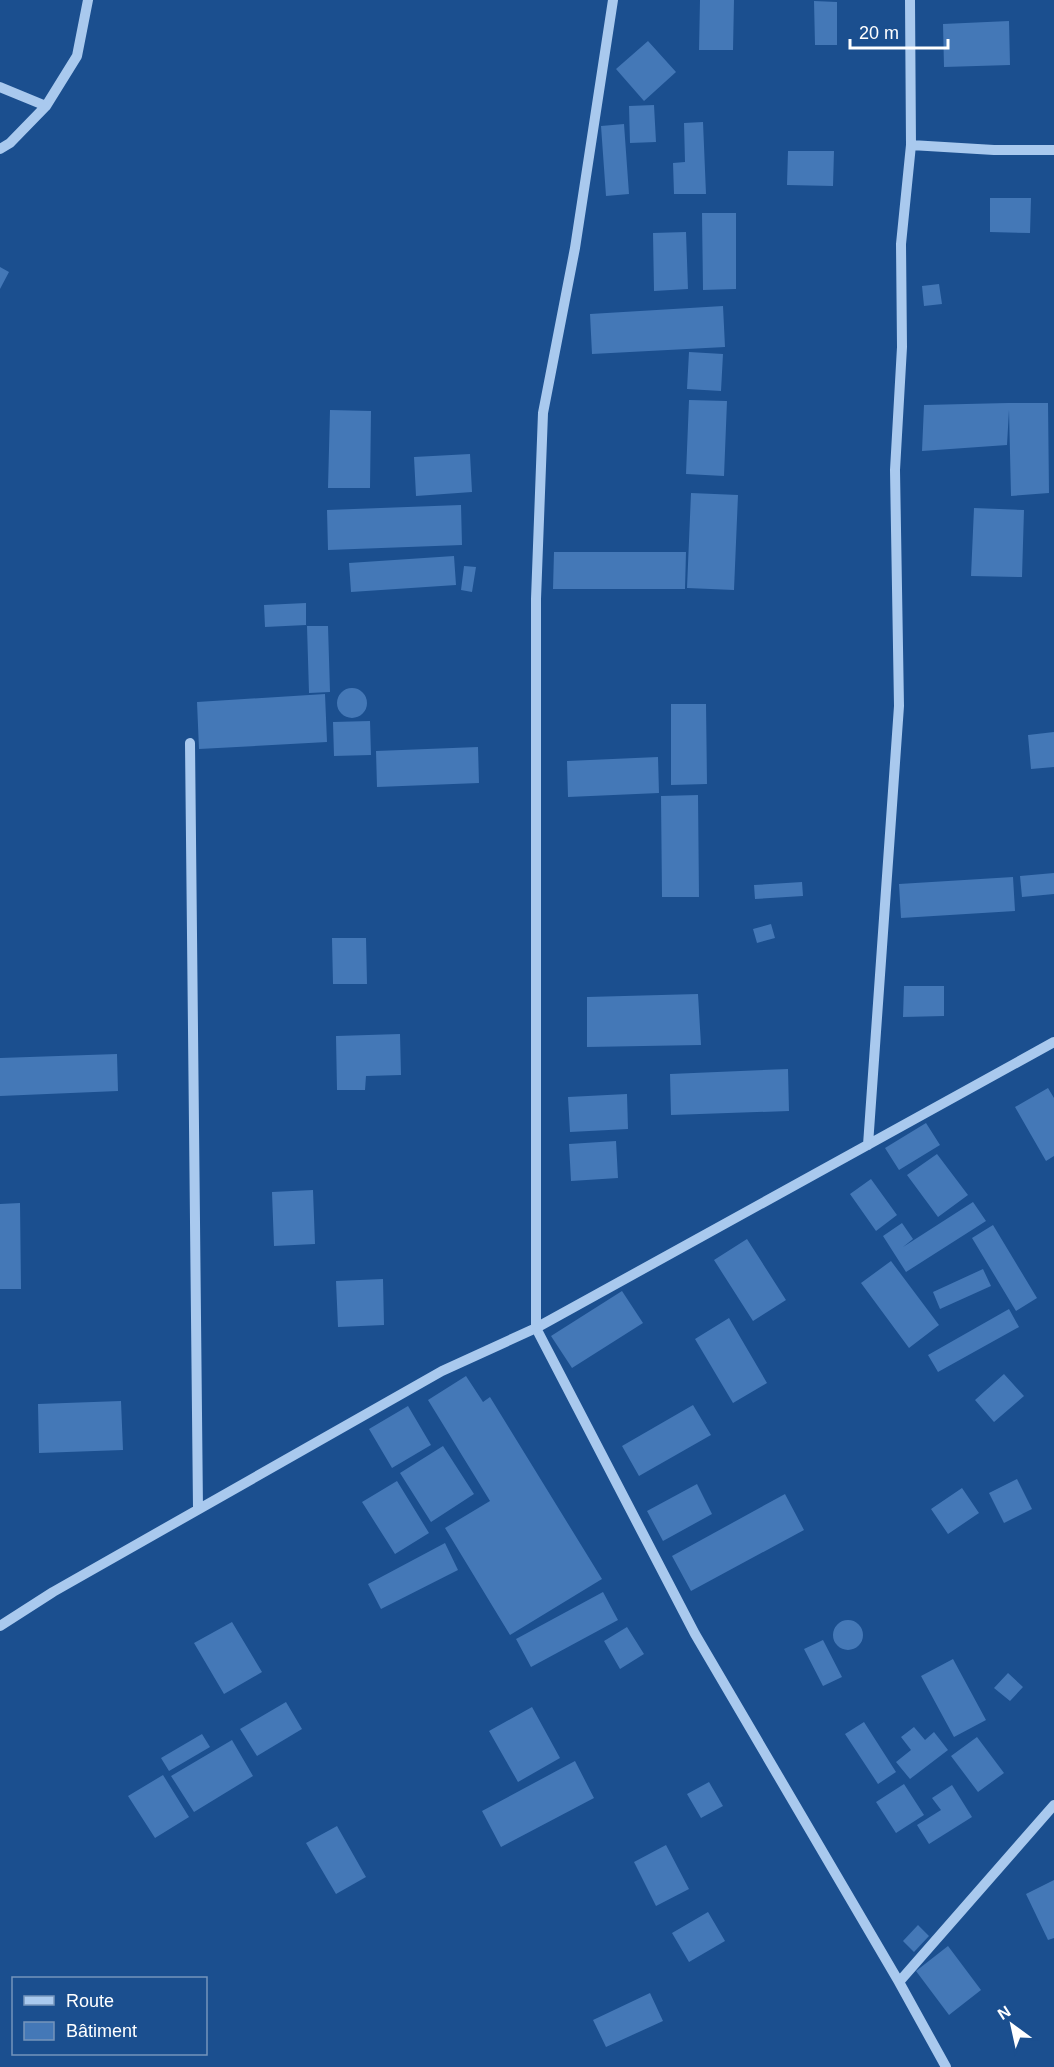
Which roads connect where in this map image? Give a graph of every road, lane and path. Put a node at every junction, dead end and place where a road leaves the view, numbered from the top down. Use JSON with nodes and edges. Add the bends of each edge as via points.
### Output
{"nodes":[{"id":1,"x":88,"y":0,"type":"edge"},
{"id":2,"x":614,"y":0,"type":"edge"},
{"id":3,"x":910,"y":0,"type":"edge"},
{"id":4,"x":0,"y":87,"type":"edge"},
{"id":5,"x":46,"y":106,"type":"junction"},
{"id":6,"x":911,"y":145,"type":"junction"},
{"id":7,"x":0,"y":149,"type":"edge"},
{"id":8,"x":1054,"y":150,"type":"edge"},
{"id":9,"x":190,"y":743,"type":"dead end"},
{"id":10,"x":1054,"y":1042,"type":"edge"},
{"id":11,"x":868,"y":1145,"type":"junction"},
{"id":12,"x":536,"y":1328,"type":"junction"},
{"id":13,"x":198,"y":1509,"type":"junction"},
{"id":14,"x":0,"y":1626,"type":"edge"},
{"id":15,"x":1054,"y":1805,"type":"edge"},
{"id":16,"x":899,"y":1982,"type":"junction"},
{"id":17,"x":946,"y":2067,"type":"edge"}],
"edges":[{"from":1,"to":5,"type":"street","via":[[77,56]]},
{"from":2,"to":12,"type":"street","via":[[575,248],[543,413],[536,599]]},
{"from":3,"to":6,"type":"street"},
{"from":4,"to":5,"type":"street"},
{"from":5,"to":7,"type":"street"},
{"from":6,"to":8,"type":"street"},
{"from":6,"to":11,"type":"street","via":[[902,244],[902,347],[895,470],[899,706]]},
{"from":9,"to":13,"type":"street"},
{"from":10,"to":11,"type":"street"},
{"from":11,"to":12,"type":"street"},
{"from":12,"to":13,"type":"street","via":[[442,1371]]},
{"from":12,"to":16,"type":"street","via":[[695,1634]]},
{"from":13,"to":14,"type":"street"},
{"from":15,"to":16,"type":"street"},
{"from":16,"to":17,"type":"street"}]}
